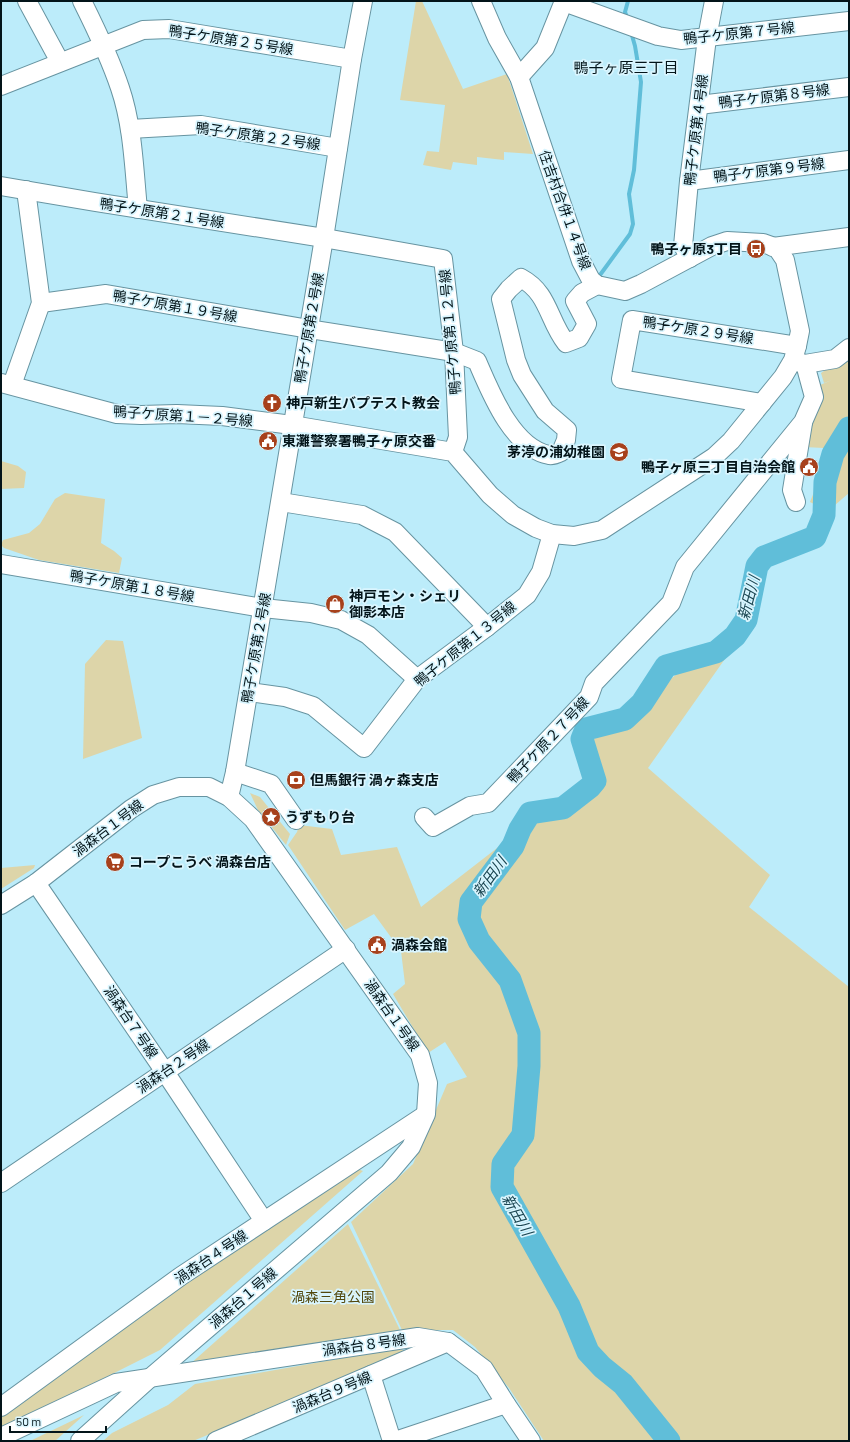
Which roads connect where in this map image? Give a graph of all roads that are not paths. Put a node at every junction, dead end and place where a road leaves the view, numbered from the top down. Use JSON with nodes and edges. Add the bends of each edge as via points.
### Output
{"nodes":[{"id":1,"x":27,"y":1,"type":"edge"},
{"id":2,"x":82,"y":1,"type":"edge"},
{"id":3,"x":363,"y":1,"type":"edge"},
{"id":4,"x":481,"y":1,"type":"edge"},
{"id":5,"x":564,"y":1,"type":"edge"},
{"id":6,"x":714,"y":1,"type":"edge"},
{"id":7,"x":849,"y":21,"type":"edge"},
{"id":8,"x":708,"y":38,"type":"junction"},
{"id":9,"x":104,"y":44,"type":"junction"},
{"id":10,"x":352,"y":59,"type":"junction"},
{"id":11,"x":60,"y":62,"type":"junction"},
{"id":12,"x":519,"y":77,"type":"junction"},
{"id":13,"x":1,"y":86,"type":"edge"},
{"id":14,"x":849,"y":87,"type":"edge"},
{"id":15,"x":699,"y":105,"type":"junction"},
{"id":16,"x":130,"y":129,"type":"junction"},
{"id":17,"x":338,"y":148,"type":"junction"},
{"id":18,"x":849,"y":160,"type":"edge"},
{"id":19,"x":688,"y":181,"type":"junction"},
{"id":20,"x":1,"y":186,"type":"edge"},
{"id":21,"x":26,"y":190,"type":"junction"},
{"id":22,"x":138,"y":209,"type":"junction"},
{"id":23,"x":849,"y":237,"type":"edge"},
{"id":24,"x":324,"y":238,"type":"junction"},
{"id":25,"x":773,"y":247,"type":"junction"},
{"id":26,"x":690,"y":258,"type":"junction"},
{"id":27,"x":597,"y":286,"type":"junction"},
{"id":28,"x":41,"y":303,"type":"junction"},
{"id":29,"x":309,"y":329,"type":"junction"},
{"id":30,"x":849,"y":348,"type":"edge"},
{"id":31,"x":454,"y":352,"type":"junction"},
{"id":32,"x":798,"y":357,"type":"junction"},
{"id":33,"x":7,"y":384,"type":"edge"},
{"id":34,"x":762,"y":403,"type":"junction"},
{"id":35,"x":803,"y":422,"type":"junction"},
{"id":36,"x":292,"y":425,"type":"junction"},
{"id":37,"x":453,"y":452,"type":"junction"},
{"id":38,"x":281,"y":502,"type":"junction"},
{"id":39,"x":796,"y":502,"type":"dead end"},
{"id":40,"x":552,"y":534,"type":"junction"},
{"id":41,"x":1,"y":564,"type":"edge"},
{"id":42,"x":263,"y":608,"type":"junction"},
{"id":43,"x":487,"y":627,"type":"junction"},
{"id":44,"x":416,"y":679,"type":"junction"},
{"id":45,"x":249,"y":692,"type":"junction"},
{"id":46,"x":235,"y":772,"type":"junction"},
{"id":47,"x":229,"y":797,"type":"junction"},
{"id":48,"x":424,"y":818,"type":"dead end"},
{"id":49,"x":296,"y":820,"type":"dead end"},
{"id":50,"x":36,"y":883,"type":"junction"},
{"id":51,"x":1,"y":905,"type":"edge"},
{"id":52,"x":346,"y":950,"type":"junction"},
{"id":53,"x":164,"y":1072,"type":"junction"},
{"id":54,"x":426,"y":1114,"type":"junction"},
{"id":55,"x":1,"y":1183,"type":"edge"},
{"id":56,"x":264,"y":1221,"type":"junction"},
{"id":57,"x":448,"y":1342,"type":"junction"},
{"id":58,"x":371,"y":1375,"type":"junction"},
{"id":59,"x":151,"y":1377,"type":"junction"},
{"id":60,"x":506,"y":1404,"type":"junction"},
{"id":61,"x":1,"y":1406,"type":"edge"},
{"id":62,"x":1,"y":1437,"type":"edge"},
{"id":63,"x":80,"y":1441,"type":"edge"},
{"id":64,"x":216,"y":1441,"type":"edge"},
{"id":65,"x":392,"y":1441,"type":"edge"},
{"id":66,"x":395,"y":1441,"type":"edge"},
{"id":67,"x":531,"y":1441,"type":"edge"}],
"edges":[{"from":1,"to":11,"type":"street"},
{"from":2,"to":9,"type":"street"},
{"from":3,"to":10,"type":"street","name":"鴨子ケ原第２号線"},
{"from":4,"to":12,"type":"street","name":"住吉村合併１４号線","via":[[497,38]]},
{"from":5,"to":8,"type":"street","name":"鴨子ケ原第７号線","via":[[658,36],[681,40]]},
{"from":5,"to":12,"type":"street","via":[[545,48]]},
{"from":6,"to":8,"type":"street","name":"鴨子ケ原第４号線"},
{"from":7,"to":8,"type":"street","name":"鴨子ケ原第７号線"},
{"from":8,"to":15,"type":"street","name":"鴨子ケ原第４号線"},
{"from":9,"to":10,"type":"street","name":"鴨子ケ原第２５号線","via":[[143,30],[169,29]]},
{"from":9,"to":11,"type":"street","name":"鴨子ケ原第２５号線"},
{"from":9,"to":16,"type":"street","via":[[121,89]]},
{"from":10,"to":17,"type":"street","name":"鴨子ケ原第２号線"},
{"from":11,"to":13,"type":"street","name":"鴨子ケ原第２５号線"},
{"from":12,"to":27,"type":"street","name":"住吉村合併１４号線","via":[[581,261]]},
{"from":14,"to":15,"type":"street","name":"鴨子ケ原第８号線"},
{"from":15,"to":19,"type":"street","name":"鴨子ケ原第４号線"},
{"from":16,"to":17,"type":"street","name":"鴨子ケ原第２２号線","via":[[201,125]]},
{"from":16,"to":22,"type":"street"},
{"from":17,"to":24,"type":"street","name":"鴨子ケ原第２号線"},
{"from":18,"to":19,"type":"street","name":"鴨子ケ原第９号線"},
{"from":19,"to":26,"type":"street","name":"鴨子ケ原第４号線","via":[[683,246]]},
{"from":20,"to":21,"type":"street","name":"鴨子ケ原第２１号線"},
{"from":21,"to":22,"type":"street","name":"鴨子ケ原第２１号線"},
{"from":21,"to":28,"type":"street"},
{"from":22,"to":24,"type":"street","name":"鴨子ケ原第２１号線"},
{"from":23,"to":25,"type":"street"},
{"from":24,"to":29,"type":"street","name":"鴨子ケ原第２号線"},
{"from":24,"to":31,"type":"street","name":"鴨子ケ原第１２号線","via":[[443,259]]},
{"from":25,"to":26,"type":"street","name":"住吉村合併１４号線","via":[[762,243],[727,241]]},
{"from":25,"to":32,"type":"street","via":[[777,248],[786,260],[800,331]]},
{"from":26,"to":27,"type":"street","name":"住吉村合併１４号線","via":[[625,290]]},
{"from":27,"to":31,"type":"street","name":"鴨子ケ原第１９号線","via":[[582,293],[575,301],[587,324],[579,338],[566,343],[558,333],[545,300],[530,283],[521,278],[501,299],[522,375],[545,411],[567,430],[561,452],[550,456],[534,450],[513,431],[477,360]]},
{"from":28,"to":29,"type":"street","name":"鴨子ケ原第１９号線","via":[[106,294]]},
{"from":28,"to":33,"type":"street"},
{"from":29,"to":31,"type":"street","name":"鴨子ケ原第１９号線"},
{"from":29,"to":36,"type":"street","name":"鴨子ケ原第２号線"},
{"from":30,"to":32,"type":"street","via":[[835,359]]},
{"from":31,"to":37,"type":"street","name":"鴨子ケ原第１２号線","via":[[458,437]]},
{"from":32,"to":34,"type":"street"},
{"from":32,"to":34,"type":"street","name":"鴨子ケ原２９号線","via":[[632,320],[621,379]]},
{"from":32,"to":35,"type":"street","name":"鴨子ケ原２７号線","via":[[814,397]]},
{"from":33,"to":36,"type":"street","name":"鴨子ケ原第１－２号線","via":[[117,414],[222,416]]},
{"from":34,"to":40,"type":"street","via":[[731,441],[714,457],[602,530],[574,536]]},
{"from":35,"to":39,"type":"street","via":[[792,490]]},
{"from":35,"to":48,"type":"street","name":"鴨子ケ原２７号線","via":[[685,567],[671,603],[594,683],[589,697],[494,798],[488,803],[470,806],[433,827]]},
{"from":36,"to":37,"type":"street","name":"鴨子ケ原第１－２号線"},
{"from":36,"to":38,"type":"street","name":"鴨子ケ原第２号線"},
{"from":37,"to":40,"type":"street","via":[[490,495],[513,514]]},
{"from":38,"to":42,"type":"street","name":"鴨子ケ原第２号線"},
{"from":38,"to":43,"type":"street","via":[[362,516],[395,532]]},
{"from":40,"to":43,"type":"street","name":"鴨子ケ原第１３号線","via":[[541,572],[527,595]]},
{"from":41,"to":42,"type":"street","name":"鴨子ケ原第１８号線"},
{"from":42,"to":44,"type":"street","name":"鴨子ケ原第１８号線","via":[[310,613],[341,620],[368,634]]},
{"from":42,"to":45,"type":"street","name":"鴨子ケ原第２号線"},
{"from":43,"to":44,"type":"street","name":"鴨子ケ原第１３号線"},
{"from":44,"to":45,"type":"street","name":"鴨子ケ原第１３号線","via":[[364,748],[313,706]]},
{"from":45,"to":46,"type":"street","name":"鴨子ケ原第２号線"},
{"from":46,"to":47,"type":"street","name":"鴨子ケ原第２号線"},
{"from":46,"to":49,"type":"street","via":[[270,784]]},
{"from":47,"to":50,"type":"street","name":"渦森台１号線","via":[[209,787],[179,787],[153,795],[131,809]]},
{"from":47,"to":52,"type":"street","name":"渦森台１号線","via":[[253,819]]},
{"from":50,"to":51,"type":"street","name":"渦森台１号線"},
{"from":50,"to":53,"type":"street","name":"渦森台７号線"},
{"from":52,"to":53,"type":"street","name":"渦森台２号線"},
{"from":52,"to":54,"type":"street","name":"渦森台１号線","via":[[420,1055],[428,1083]]},
{"from":53,"to":55,"type":"street","name":"渦森台２号線"},
{"from":53,"to":56,"type":"street","name":"渦森台７号線"},
{"from":54,"to":56,"type":"street","name":"渦森台４号線"},
{"from":54,"to":59,"type":"street","name":"渦森台１号線","via":[[411,1147],[389,1173]]},
{"from":56,"to":61,"type":"street","name":"渦森台４号線","via":[[181,1276]]},
{"from":57,"to":58,"type":"street","name":"渦森台９号線"},
{"from":57,"to":59,"type":"street","name":"渦森台８号線","via":[[418,1337]]},
{"from":57,"to":60,"type":"street","name":"渦森台８号線","via":[[484,1369]]},
{"from":58,"to":64,"type":"street","name":"渦森台９号線"},
{"from":58,"to":65,"type":"street"},
{"from":59,"to":62,"type":"street","name":"渦森台８号線","via":[[116,1383]]},
{"from":59,"to":63,"type":"street","name":"渦森台１号線"},
{"from":60,"to":66,"type":"street"},
{"from":60,"to":67,"type":"street","name":"渦森台８号線"}]}
